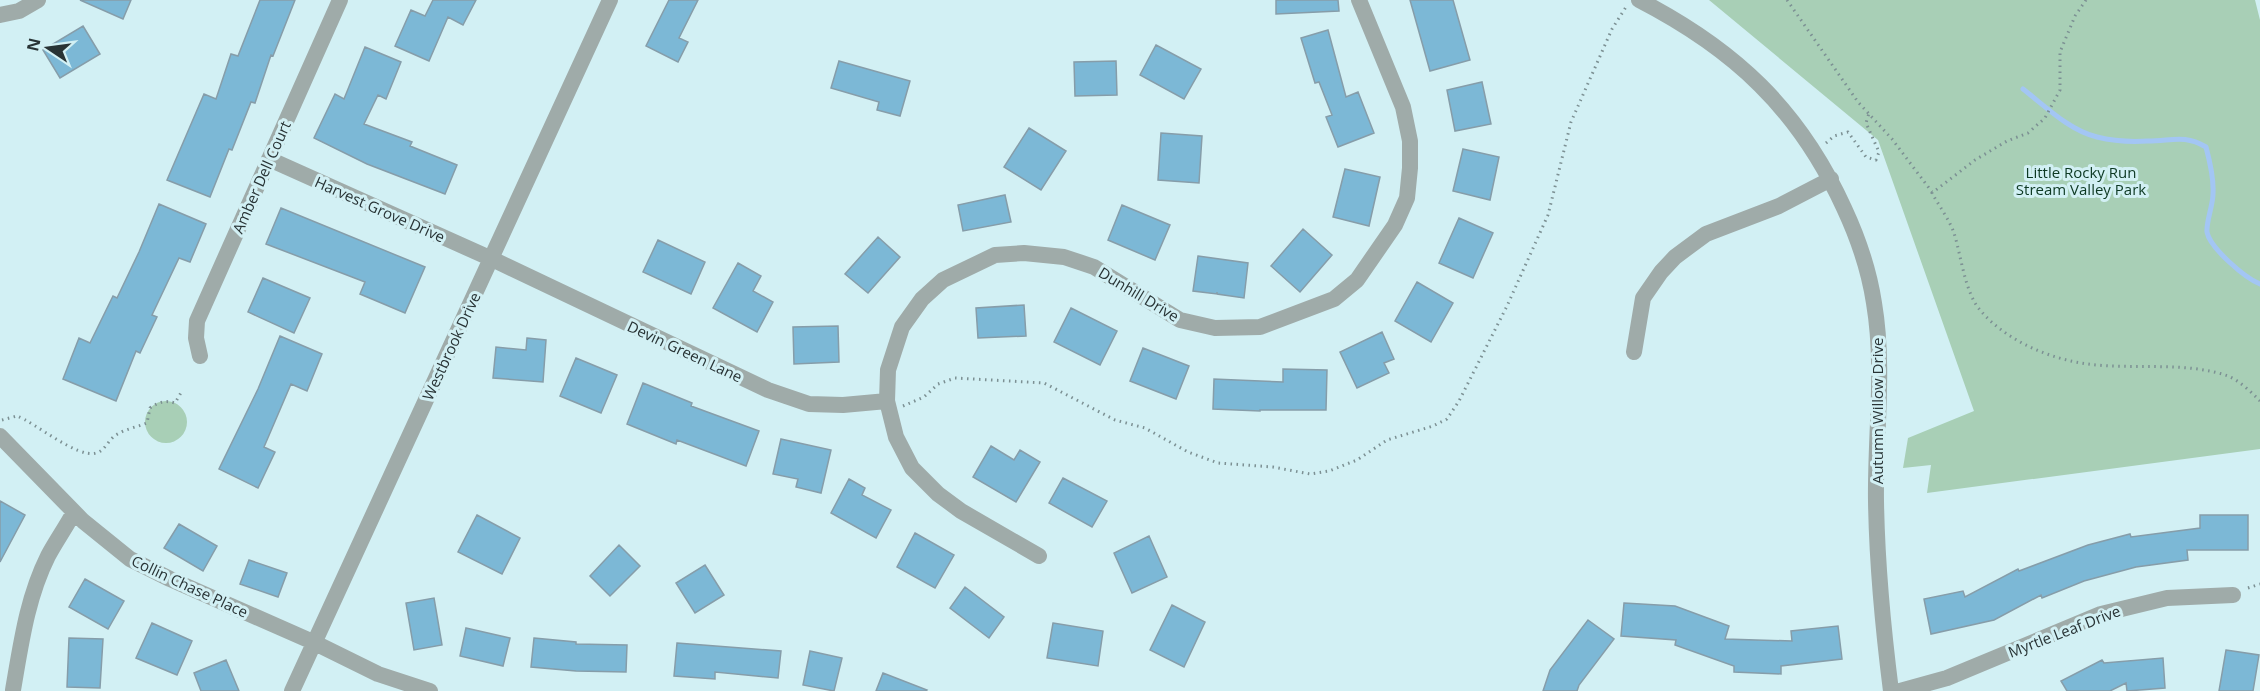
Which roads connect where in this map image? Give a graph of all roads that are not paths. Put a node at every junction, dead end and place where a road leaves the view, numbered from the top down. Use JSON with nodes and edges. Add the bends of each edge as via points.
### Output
{"nodes":[{"id":1,"x":38,"y":0,"type":"edge"},
{"id":2,"x":340,"y":0,"type":"edge"},
{"id":3,"x":610,"y":0,"type":"edge"},
{"id":4,"x":1359,"y":0,"type":"edge"},
{"id":5,"x":1639,"y":0,"type":"edge"},
{"id":6,"x":0,"y":15,"type":"edge"},
{"id":7,"x":269,"y":159,"type":"junction"},
{"id":8,"x":1831,"y":179,"type":"junction"},
{"id":9,"x":492,"y":259,"type":"junction"},
{"id":10,"x":1634,"y":352,"type":"dead end"},
{"id":11,"x":200,"y":356,"type":"dead end"},
{"id":12,"x":887,"y":405,"type":"junction"},
{"id":13,"x":0,"y":436,"type":"edge"},
{"id":14,"x":74,"y":512,"type":"junction"},
{"id":15,"x":1039,"y":556,"type":"dead end"},
{"id":16,"x":2233,"y":595,"type":"dead end"},
{"id":17,"x":313,"y":642,"type":"junction"},
{"id":18,"x":14,"y":690,"type":"edge"},
{"id":19,"x":292,"y":691,"type":"edge"},
{"id":20,"x":430,"y":691,"type":"edge"},
{"id":21,"x":1892,"y":691,"type":"edge"},
{"id":22,"x":1900,"y":691,"type":"edge"}],
"edges":[{"from":1,"to":6,"type":"street"},
{"from":2,"to":7,"type":"street","name":"Amber Dell Court"},
{"from":3,"to":9,"type":"street","name":"Westbrook Drive"},
{"from":4,"to":12,"type":"street","name":"Dunhill Drive","via":[[1403,107],[1410,141],[1407,198],[1395,225],[1357,280],[1334,299],[1260,327],[1215,328],[1180,320],[1094,267],[1064,257],[995,255],[943,280],[922,299],[902,327],[888,370]]},
{"from":5,"to":8,"type":"street","name":"Autumn Willow Drive","via":[[1690,28],[1739,64],[1793,121]]},
{"from":7,"to":9,"type":"street","name":"Harvest Grove Drive"},
{"from":7,"to":11,"type":"street","name":"Amber Dell Court","via":[[197,321]]},
{"from":8,"to":10,"type":"street","via":[[1779,206],[1706,234],[1675,257],[1643,298]]},
{"from":8,"to":21,"type":"street","name":"Autumn Willow Drive","via":[[1866,264],[1879,339],[1876,502]]},
{"from":9,"to":12,"type":"street","name":"Devin Green Lane","via":[[768,390],[809,404]]},
{"from":9,"to":17,"type":"street","name":"Westbrook Drive"},
{"from":12,"to":15,"type":"street","name":"Dunhill Drive","via":[[896,437],[912,468],[938,494]]},
{"from":13,"to":14,"type":"street","name":"Collin Chase Place"},
{"from":14,"to":17,"type":"street","name":"Collin Chase Place","via":[[130,559]]},
{"from":14,"to":18,"type":"street","via":[[48,555],[36,585],[21,638]]},
{"from":16,"to":22,"type":"street","name":"Myrtle Leaf Drive","via":[[2168,598],[2101,614],[1947,678]]},
{"from":17,"to":19,"type":"street","name":"Westbrook Drive"},
{"from":17,"to":20,"type":"street","name":"Collin Chase Place","via":[[378,674]]}]}
